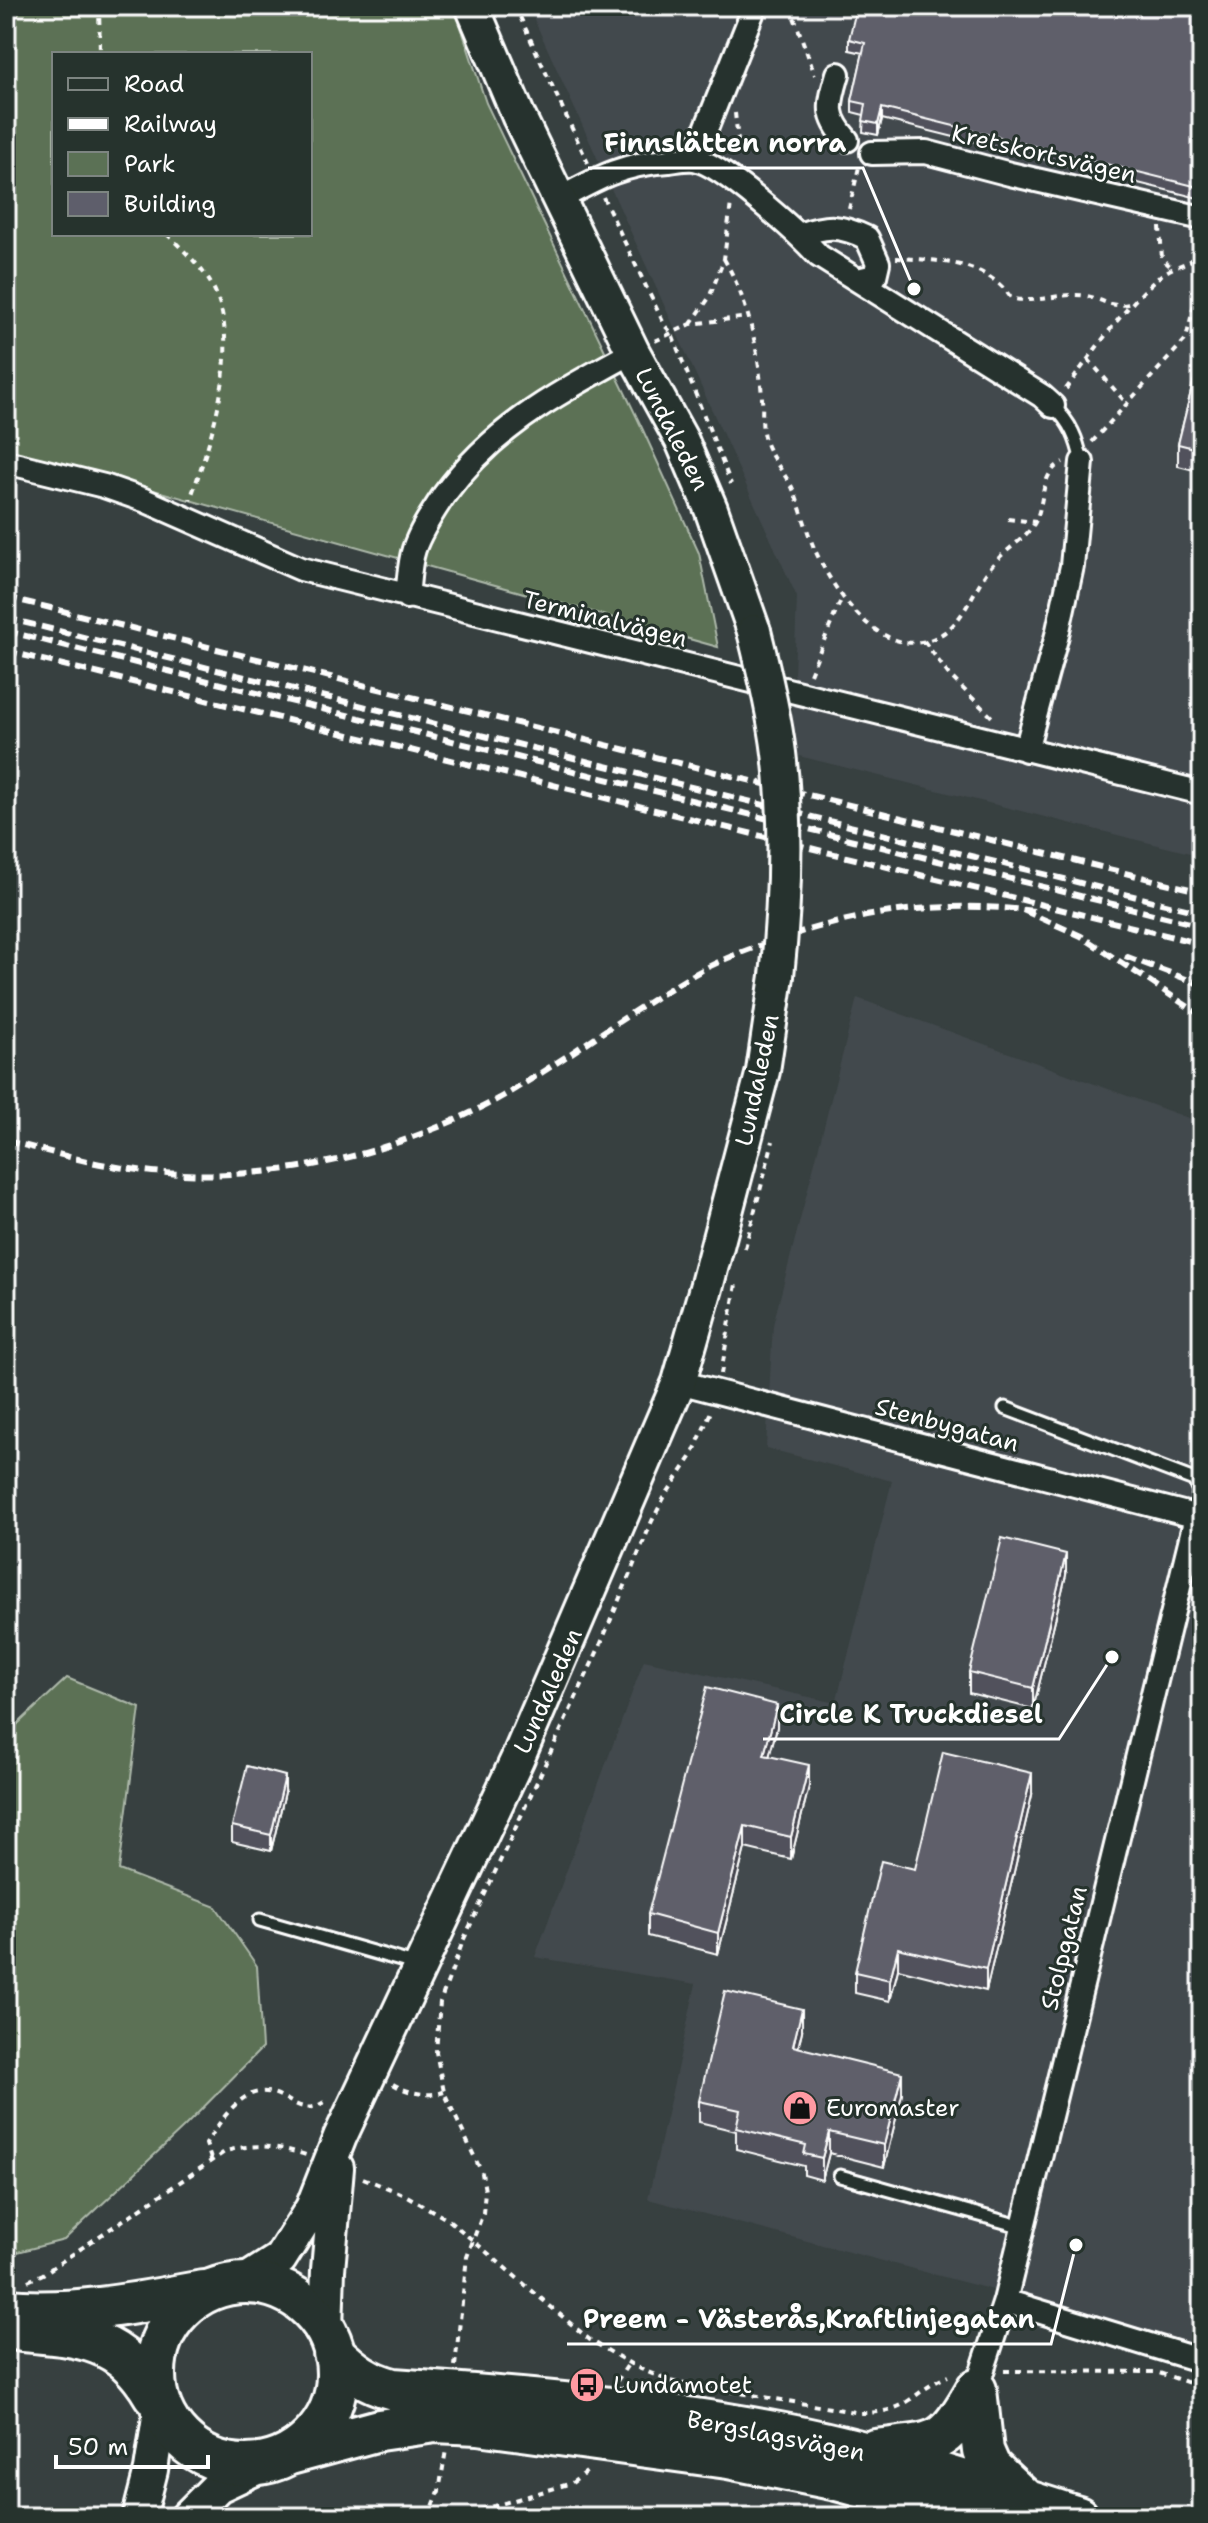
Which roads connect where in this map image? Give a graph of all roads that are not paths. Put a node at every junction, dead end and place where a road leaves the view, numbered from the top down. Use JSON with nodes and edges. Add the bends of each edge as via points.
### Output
{"nodes":[{"id":1,"x":472,"y":6,"type":"edge"},
{"id":2,"x":755,"y":6,"type":"edge"},
{"id":3,"x":838,"y":74,"type":"dead end"},
{"id":4,"x":694,"y":159,"type":"junction"},
{"id":5,"x":561,"y":198,"type":"junction"},
{"id":6,"x":1202,"y":218,"type":"edge"},
{"id":7,"x":799,"y":235,"type":"junction"},
{"id":8,"x":858,"y":280,"type":"junction"},
{"id":9,"x":633,"y":352,"type":"junction"},
{"id":10,"x":1053,"y":406,"type":"joint"},
{"id":11,"x":1081,"y":458,"type":"joint"},
{"id":12,"x":6,"y":462,"type":"edge"},
{"id":13,"x":407,"y":597,"type":"junction"},
{"id":14,"x":1026,"y":750,"type":"junction"},
{"id":15,"x":1202,"y":792,"type":"edge"},
{"id":16,"x":679,"y":1382,"type":"junction"},
{"id":17,"x":1005,"y":1408,"type":"dead end"},
{"id":18,"x":1199,"y":1518,"type":"edge"},
{"id":19,"x":260,"y":1920,"type":"dead end"},
{"id":20,"x":419,"y":1965,"type":"junction"},
{"id":21,"x":340,"y":2137,"type":"junction"},
{"id":22,"x":840,"y":2176,"type":"dead end"},
{"id":23,"x":1023,"y":2227,"type":"junction"},
{"id":24,"x":233,"y":2284,"type":"junction"},
{"id":25,"x":12,"y":2297,"type":"edge"},
{"id":26,"x":1005,"y":2301,"type":"junction"},
{"id":27,"x":6,"y":2329,"type":"edge"},
{"id":28,"x":330,"y":2341,"type":"junction"},
{"id":29,"x":1202,"y":2361,"type":"edge"},
{"id":30,"x":979,"y":2380,"type":"junction"},
{"id":31,"x":157,"y":2402,"type":"junction"},
{"id":32,"x":864,"y":2451,"type":"junction"},
{"id":33,"x":279,"y":2458,"type":"junction"},
{"id":34,"x":1027,"y":2501,"type":"junction"},
{"id":35,"x":139,"y":2517,"type":"edge"},
{"id":36,"x":187,"y":2517,"type":"edge"},
{"id":37,"x":974,"y":2517,"type":"edge"},
{"id":38,"x":1078,"y":2517,"type":"edge"}],
"edges":[{"from":1,"to":5,"type":"main road","name":"Lundaleden","via":[[519,117]]},
{"from":2,"to":4,"type":"street"},
{"from":3,"to":6,"type":"street","name":"Kretskortsvägen","via":[[831,98],[832,123],[861,148],[926,152]]},
{"from":4,"to":5,"type":"street","via":[[612,171]]},
{"from":4,"to":7,"type":"street","via":[[736,183]]},
{"from":5,"to":9,"type":"main road","name":"Lundaleden"},
{"from":7,"to":8,"type":"street","via":[[819,256]]},
{"from":7,"to":8,"type":"street","via":[[845,227],[867,238],[878,263],[875,276]]},
{"from":8,"to":10,"type":"street"},
{"from":9,"to":13,"type":"street","via":[[545,402],[494,438],[460,473],[414,550]]},
{"from":9,"to":16,"type":"main road","name":"Lundaleden","bridge":true,"via":[[682,441],[754,631],[780,766],[784,850],[783,921],[763,1071]]},
{"from":10,"to":11,"type":"lane","via":[[1078,440]]},
{"from":11,"to":14,"type":"street","via":[[1072,566]]},
{"from":12,"to":13,"type":"street","name":"Terminalvägen","via":[[104,486],[301,569]]},
{"from":13,"to":14,"type":"street","name":"Terminalvägen"},
{"from":14,"to":15,"type":"street","name":"Terminalvägen"},
{"from":16,"to":18,"type":"street","name":"Stenbygatan"},
{"from":16,"to":20,"type":"main road","name":"Lundaleden","via":[[517,1760]]},
{"from":17,"to":18,"type":"lane","via":[[1194,1480]]},
{"from":18,"to":23,"type":"street","name":"Stolpgatan"},
{"from":19,"to":20,"type":"lane"},
{"from":20,"to":21,"type":"main road","name":"Lundaleden"},
{"from":21,"to":24,"type":"main road","name":"Lundaleden","via":[[291,2245],[280,2259]]},
{"from":21,"to":28,"type":"main road","name":"Lundaleden","via":[[328,2270]]},
{"from":22,"to":23,"type":"lane"},
{"from":23,"to":26,"type":"street","name":"Stolpgatan"},
{"from":24,"to":25,"type":"highway","via":[[86,2310]]},
{"from":24,"to":28,"type":"highway","via":[[278,2287],[291,2294],[312,2308]]},
{"from":24,"to":31,"type":"highway","via":[[182,2309],[166,2329],[157,2349]]},
{"from":26,"to":29,"type":"street"},
{"from":26,"to":30,"type":"street","name":"Stolpgatan"},
{"from":27,"to":31,"type":"highway","via":[[109,2347],[141,2372]]},
{"from":28,"to":32,"type":"highway","name":"Bergslagsvägen","via":[[356,2375],[393,2389],[668,2415]]},
{"from":28,"to":33,"type":"highway","via":[[337,2376],[325,2421],[310,2439]]},
{"from":30,"to":32,"type":"highway","via":[[946,2435],[930,2443]]},
{"from":30,"to":34,"type":"highway","via":[[983,2451],[990,2467]]},
{"from":31,"to":33,"type":"highway","via":[[173,2430],[201,2454],[234,2463]]},
{"from":31,"to":35,"type":"main road","via":[[151,2470]]},
{"from":32,"to":34,"type":"highway","name":"Bergslagsvägen"},
{"from":33,"to":36,"type":"main road","via":[[218,2486]]},
{"from":33,"to":37,"type":"highway","name":"Bergslagsvägen","via":[[379,2430],[435,2422],[478,2424],[728,2458],[837,2480]]},
{"from":34,"to":38,"type":"highway","name":"Bergslagsvägen"}]}
